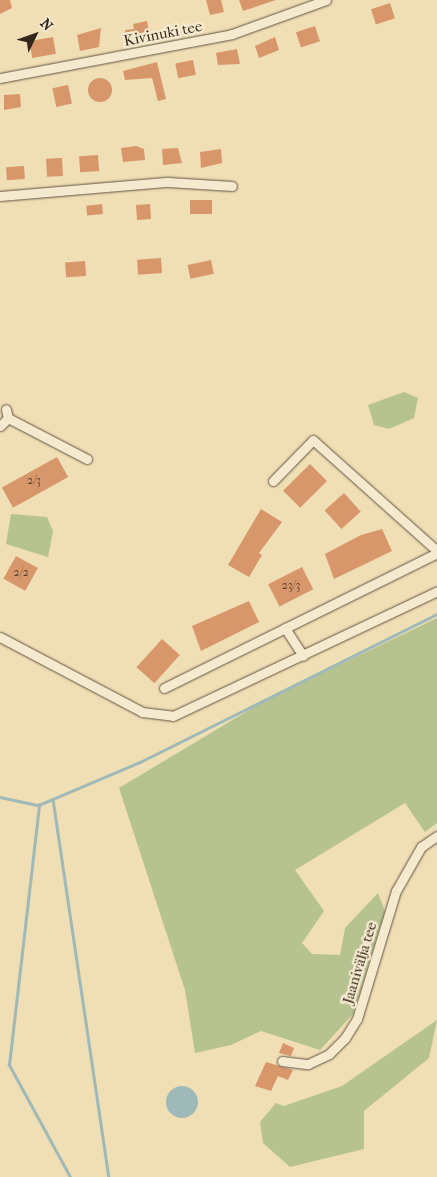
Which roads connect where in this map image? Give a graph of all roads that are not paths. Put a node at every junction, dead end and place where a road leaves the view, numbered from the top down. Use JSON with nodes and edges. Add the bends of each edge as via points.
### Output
{"nodes":[{"id":1,"x":326,"y":0,"type":"edge"},
{"id":2,"x":0,"y":78,"type":"edge"},
{"id":3,"x":232,"y":186,"type":"dead end"},
{"id":4,"x":0,"y":196,"type":"edge"},
{"id":5,"x":0,"y":426,"type":"edge"},
{"id":6,"x":87,"y":459,"type":"dead end"},
{"id":7,"x":273,"y":481,"type":"dead end"},
{"id":8,"x":437,"y":552,"type":"edge"},
{"id":9,"x":437,"y":591,"type":"edge"},
{"id":10,"x":285,"y":628,"type":"junction"},
{"id":11,"x":0,"y":637,"type":"edge"},
{"id":12,"x":303,"y":656,"type":"junction"},
{"id":13,"x":164,"y":688,"type":"dead end"},
{"id":14,"x":437,"y":836,"type":"edge"},
{"id":15,"x":282,"y":1061,"type":"dead end"}],
"edges":[{"from":1,"to":2,"type":"street","name":"Kivinuki tee","via":[[232,34]]},
{"from":3,"to":4,"type":"street","via":[[168,182]]},
{"from":5,"to":6,"type":"street","via":[[7,414]]},
{"from":7,"to":8,"type":"street","via":[[313,440]]},
{"from":8,"to":10,"type":"street"},
{"from":9,"to":12,"type":"street"},
{"from":10,"to":12,"type":"street"},
{"from":10,"to":13,"type":"street"},
{"from":11,"to":12,"type":"street","via":[[152,716],[183,713]]},
{"from":14,"to":15,"type":"street","name":"Jaanivälja tee","via":[[421,848],[396,892],[357,1019],[345,1038],[329,1054],[314,1062],[299,1066]]}]}
